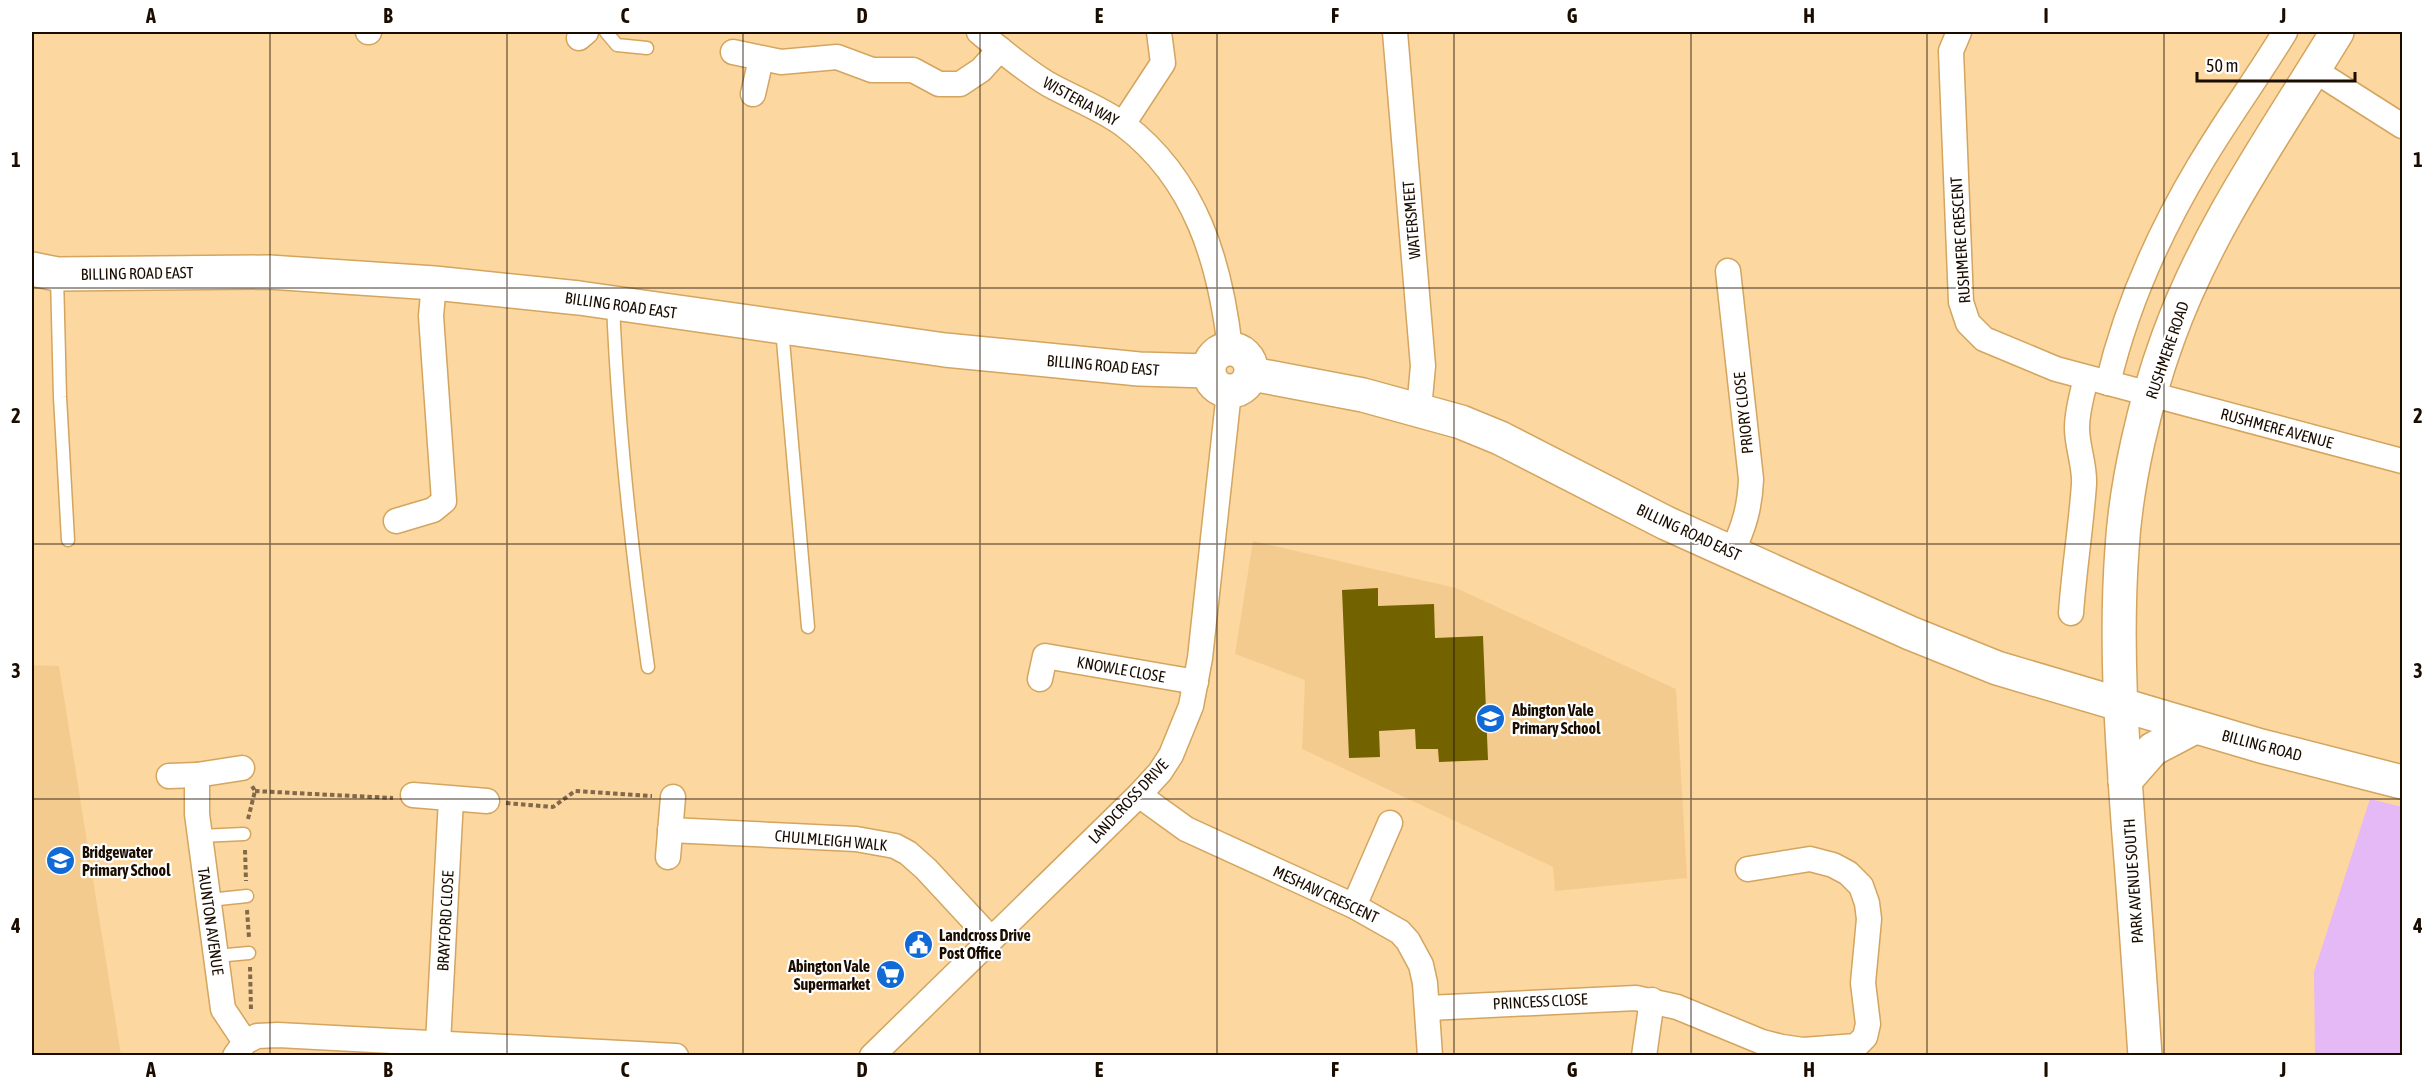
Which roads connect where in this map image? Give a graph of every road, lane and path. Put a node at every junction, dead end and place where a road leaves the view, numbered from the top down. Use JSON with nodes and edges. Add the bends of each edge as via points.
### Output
{"nodes":[{"id":1,"x":606,"y":32,"type":"edge"},
{"id":2,"x":979,"y":32,"type":"edge"},
{"id":3,"x":1159,"y":32,"type":"edge"},
{"id":4,"x":1395,"y":32,"type":"edge"},
{"id":5,"x":1959,"y":32,"type":"edge"},
{"id":6,"x":2285,"y":32,"type":"edge"},
{"id":7,"x":2337,"y":32,"type":"edge"},
{"id":8,"x":647,"y":48,"type":"dead end"},
{"id":9,"x":999,"y":49,"type":"junction"},
{"id":10,"x":733,"y":52,"type":"dead end"},
{"id":11,"x":761,"y":59,"type":"junction"},
{"id":12,"x":2314,"y":70,"type":"junction"},
{"id":13,"x":753,"y":94,"type":"dead end"},
{"id":14,"x":1123,"y":124,"type":"junction"},
{"id":15,"x":2403,"y":126,"type":"edge"},
{"id":16,"x":1728,"y":270,"type":"dead end"},
{"id":17,"x":44,"y":272,"type":"edge"},
{"id":18,"x":434,"y":283,"type":"junction"},
{"id":19,"x":613,"y":303,"type":"junction"},
{"id":20,"x":782,"y":328,"type":"junction"},
{"id":21,"x":1230,"y":371,"type":"junction"},
{"id":22,"x":2097,"y":381,"type":"junction"},
{"id":23,"x":2151,"y":394,"type":"junction"},
{"id":24,"x":1419,"y":409,"type":"junction"},
{"id":25,"x":2403,"y":461,"type":"edge"},
{"id":26,"x":396,"y":521,"type":"dead end"},
{"id":27,"x":68,"y":540,"type":"dead end"},
{"id":28,"x":1732,"y":552,"type":"junction"},
{"id":29,"x":2071,"y":613,"type":"dead end"},
{"id":30,"x":808,"y":627,"type":"dead end"},
{"id":31,"x":648,"y":667,"type":"dead end"},
{"id":32,"x":1040,"y":679,"type":"dead end"},
{"id":33,"x":1196,"y":682,"type":"junction"},
{"id":34,"x":2122,"y":706,"type":"junction"},
{"id":35,"x":2195,"y":727,"type":"junction"},
{"id":36,"x":242,"y":768,"type":"dead end"},
{"id":37,"x":196,"y":775,"type":"junction"},
{"id":38,"x":169,"y":776,"type":"dead end"},
{"id":39,"x":2125,"y":781,"type":"junction"},
{"id":40,"x":2403,"y":782,"type":"edge"},
{"id":41,"x":255,"y":791,"type":"dead end"},
{"id":42,"x":413,"y":795,"type":"joint"},
{"id":43,"x":1138,"y":795,"type":"junction"},
{"id":44,"x":673,"y":798,"type":"joint"},
{"id":45,"x":451,"y":799,"type":"junction"},
{"id":46,"x":487,"y":801,"type":"joint"},
{"id":47,"x":1390,"y":823,"type":"dead end"},
{"id":48,"x":670,"y":830,"type":"junction"},
{"id":49,"x":244,"y":834,"type":"dead end"},
{"id":50,"x":200,"y":836,"type":"junction"},
{"id":51,"x":668,"y":857,"type":"dead end"},
{"id":52,"x":1748,"y":869,"type":"dead end"},
{"id":53,"x":247,"y":896,"type":"dead end"},
{"id":54,"x":208,"y":900,"type":"junction"},
{"id":55,"x":1354,"y":906,"type":"junction"},
{"id":56,"x":990,"y":939,"type":"junction"},
{"id":57,"x":249,"y":953,"type":"dead end"},
{"id":58,"x":216,"y":956,"type":"junction"},
{"id":59,"x":1652,"y":1000,"type":"junction"},
{"id":60,"x":1428,"y":1008,"type":"junction"},
{"id":61,"x":438,"y":1043,"type":"junction"},
{"id":62,"x":240,"y":1049,"type":"edge"},
{"id":63,"x":676,"y":1056,"type":"edge"},
{"id":64,"x":873,"y":1056,"type":"edge"},
{"id":65,"x":1430,"y":1056,"type":"edge"},
{"id":66,"x":1644,"y":1056,"type":"edge"},
{"id":67,"x":2145,"y":1056,"type":"edge"}],
"edges":[{"from":1,"to":8,"type":"lane","via":[[617,45]]},
{"from":2,"to":9,"type":"street","name":"WISTERIA WAY"},
{"from":3,"to":14,"type":"street","via":[[1163,63]]},
{"from":4,"to":24,"type":"street","name":"WATERSMEET","via":[[1423,366]]},
{"from":5,"to":22,"type":"street","name":"RUSHMERE CRESCENT","via":[[1951,51],[1962,302],[1968,323],[1984,339],[2000,347]]},
{"from":6,"to":22,"type":"street","via":[[2169,220]]},
{"from":7,"to":12,"type":"street","name":"RUSHMERE ROAD"},
{"from":9,"to":11,"type":"street","via":[[981,70],[960,84],[939,84],[913,70],[872,70],[837,57],[781,62]]},
{"from":9,"to":14,"type":"street","name":"WISTERIA WAY","via":[[1049,84]]},
{"from":10,"to":11,"type":"street"},
{"from":11,"to":13,"type":"street"},
{"from":12,"to":15,"type":"street"},
{"from":12,"to":23,"type":"street","name":"RUSHMERE ROAD","via":[[2213,235],[2168,338]]},
{"from":14,"to":21,"type":"street","name":"WISTERIA WAY","via":[[1158,155],[1193,205],[1215,269],[1227,324]]},
{"from":16,"to":28,"type":"street","name":"PRIORY CLOSE","via":[[1751,479],[1750,503]]},
{"from":17,"to":18,"type":"street","name":"BILLING ROAD EAST","via":[[268,272]]},
{"from":17,"to":27,"type":"lane","via":[[60,397]]},
{"from":18,"to":19,"type":"street","name":"BILLING ROAD EAST"},
{"from":18,"to":26,"type":"street","via":[[431,316],[444,501],[433,510]]},
{"from":19,"to":20,"type":"street","name":"BILLING ROAD EAST"},
{"from":19,"to":31,"type":"lane","via":[[616,381]]},
{"from":20,"to":21,"type":"street","name":"BILLING ROAD EAST","via":[[1043,360],[1139,369]]},
{"from":20,"to":30,"type":"lane"},
{"from":21,"to":24,"type":"street","name":"BILLING ROAD EAST"},
{"from":21,"to":33,"type":"street","name":"LANDCROSS DRIVE"},
{"from":22,"to":23,"type":"street","name":"RUSHMERE CRESCENT"},
{"from":22,"to":29,"type":"street","via":[[2078,420],[2084,484]]},
{"from":23,"to":25,"type":"street","name":"RUSHMERE AVENUE"},
{"from":23,"to":34,"type":"street","name":"RUSHMERE ROAD","via":[[2127,503],[2122,546]]},
{"from":24,"to":28,"type":"street","name":"BILLING ROAD EAST","via":[[1500,438],[1666,523]]},
{"from":28,"to":34,"type":"street","name":"BILLING ROAD EAST","via":[[1997,668]]},
{"from":32,"to":33,"type":"street","name":"KNOWLE CLOSE","via":[[1048,646]]},
{"from":33,"to":43,"type":"street","name":"LANDCROSS DRIVE","via":[[1183,730],[1171,755]]},
{"from":34,"to":35,"type":"street","name":"BILLING ROAD"},
{"from":34,"to":39,"type":"street","name":"PARK AVENUE SOUTH"},
{"from":35,"to":39,"type":"street","via":[[2153,749]]},
{"from":35,"to":40,"type":"street","name":"BILLING ROAD"},
{"from":36,"to":37,"type":"street"},
{"from":37,"to":38,"type":"street"},
{"from":37,"to":50,"type":"street","name":"TAUNTON AVENUE"},
{"from":39,"to":67,"type":"street","name":"PARK AVENUE SOUTH"},
{"from":41,"to":42,"type":"path","via":[[405,799]]},
{"from":42,"to":45,"type":"street"},
{"from":43,"to":55,"type":"street","name":"MESHAW CRESCENT","via":[[1186,829]]},
{"from":43,"to":56,"type":"street","name":"LANDCROSS DRIVE"},
{"from":44,"to":46,"type":"path","via":[[575,790],[553,807]]},
{"from":44,"to":48,"type":"street"},
{"from":45,"to":46,"type":"street"},
{"from":45,"to":61,"type":"street","name":"BRAYFORD CLOSE"},
{"from":47,"to":55,"type":"street"},
{"from":48,"to":51,"type":"street"},
{"from":48,"to":56,"type":"street","name":"CHULMLEIGH WALK","via":[[856,839],[895,846],[926,869]]},
{"from":49,"to":50,"type":"lane"},
{"from":50,"to":54,"type":"street","name":"TAUNTON AVENUE"},
{"from":52,"to":59,"type":"street","name":"PRINCESS CLOSE","via":[[1810,860],[1833,865],[1861,886],[1869,919],[1863,983],[1868,1024],[1865,1037],[1856,1046],[1833,1049],[1782,1047]]},
{"from":53,"to":54,"type":"lane"},
{"from":54,"to":58,"type":"street","name":"TAUNTON AVENUE"},
{"from":55,"to":60,"type":"street","name":"MESHAW CRESCENT","via":[[1386,923],[1408,941],[1421,964]]},
{"from":56,"to":64,"type":"street","name":"LANDCROSS DRIVE"},
{"from":57,"to":58,"type":"lane"},
{"from":58,"to":62,"type":"street","name":"TAUNTON AVENUE","via":[[223,1009]]},
{"from":59,"to":60,"type":"street","name":"PRINCESS CLOSE","via":[[1620,997]]},
{"from":59,"to":66,"type":"street"},
{"from":60,"to":65,"type":"street","name":"MESHAW CRESCENT"},
{"from":61,"to":62,"type":"street","via":[[278,1035],[257,1036]]},
{"from":61,"to":63,"type":"street"}]}
